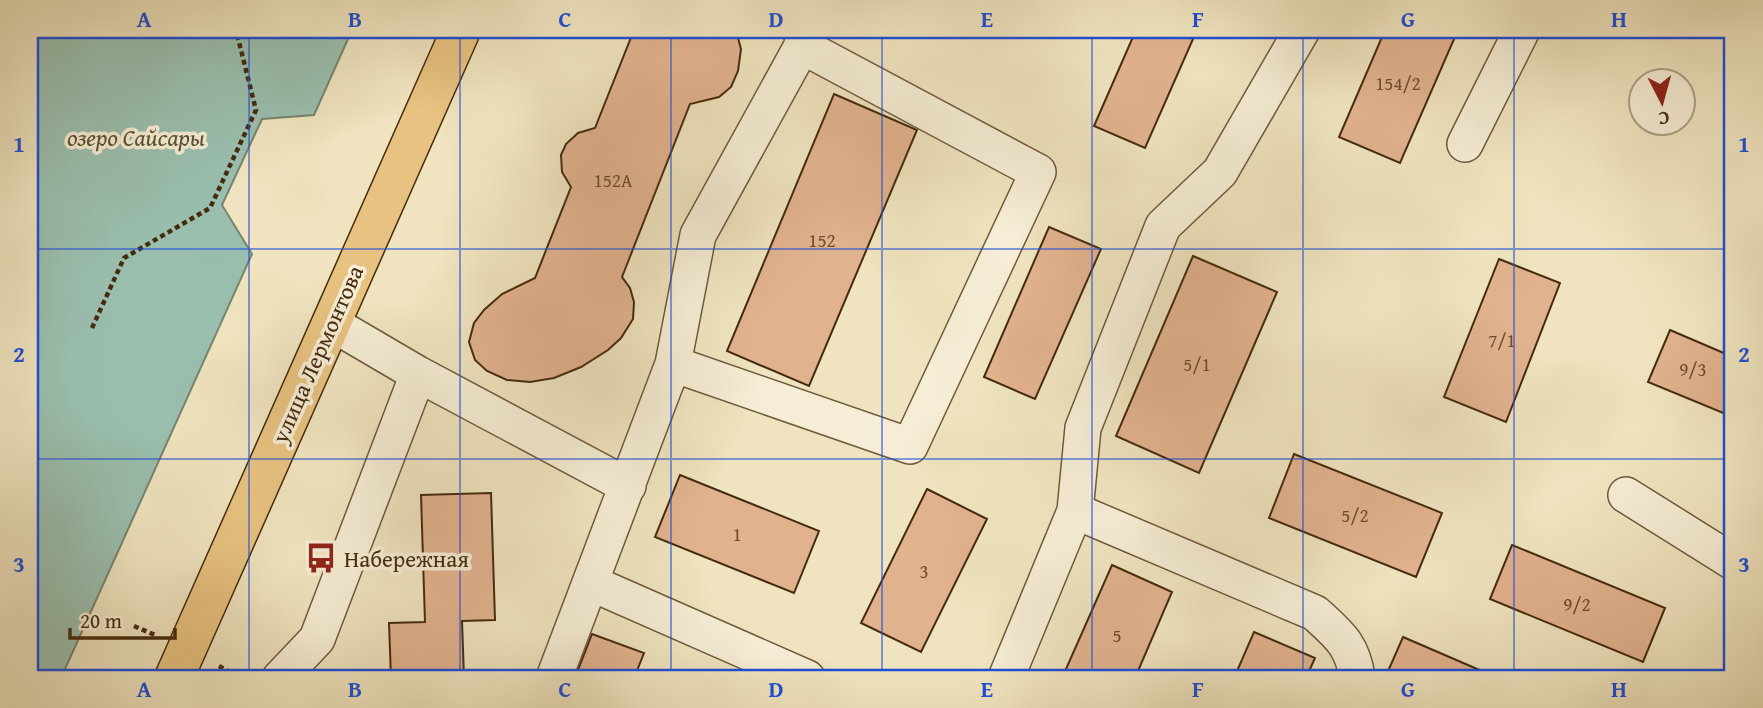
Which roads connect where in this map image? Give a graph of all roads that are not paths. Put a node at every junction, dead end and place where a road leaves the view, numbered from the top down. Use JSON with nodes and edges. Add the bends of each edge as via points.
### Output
{"nodes":[{"id":1,"x":461,"y":30,"type":"edge"},
{"id":2,"x":1302,"y":30,"type":"edge"},
{"id":3,"x":1522,"y":30,"type":"edge"},
{"id":4,"x":803,"y":38,"type":"edge"},
{"id":5,"x":1465,"y":144,"type":"dead end"},
{"id":6,"x":331,"y":323,"type":"junction"},
{"id":7,"x":673,"y":364,"type":"junction"},
{"id":8,"x":418,"y":374,"type":"junction"},
{"id":9,"x":628,"y":486,"type":"junction"},
{"id":10,"x":1626,"y":495,"type":"dead end"},
{"id":11,"x":1075,"y":511,"type":"junction"},
{"id":12,"x":1733,"y":562,"type":"edge"},
{"id":13,"x":591,"y":583,"type":"junction"},
{"id":14,"x":747,"y":666,"type":"edge"},
{"id":15,"x":174,"y":678,"type":"edge"},
{"id":16,"x":280,"y":678,"type":"edge"},
{"id":17,"x":554,"y":678,"type":"edge"},
{"id":18,"x":807,"y":678,"type":"edge"},
{"id":19,"x":1006,"y":678,"type":"edge"},
{"id":20,"x":1357,"y":678,"type":"edge"}],
"edges":[{"from":1,"to":6,"type":"main road","name":"улица Лермонтова"},
{"from":2,"to":11,"type":"street","via":[[1220,173],[1163,226],[1083,428]]},
{"from":3,"to":5,"type":"street"},
{"from":4,"to":7,"type":"street","via":[[698,235]]},
{"from":4,"to":7,"type":"street","via":[[1038,172],[910,446]]},
{"from":6,"to":8,"type":"street"},
{"from":6,"to":15,"type":"main road","name":"улица Лермонтова"},
{"from":7,"to":9,"type":"street"},
{"from":8,"to":9,"type":"street"},
{"from":8,"to":16,"type":"street","via":[[317,639]]},
{"from":9,"to":13,"type":"street"},
{"from":10,"to":12,"type":"street"},
{"from":11,"to":19,"type":"street"},
{"from":11,"to":20,"type":"street","via":[[1315,613],[1346,642]]},
{"from":13,"to":14,"type":"street"},
{"from":13,"to":17,"type":"street"},
{"from":14,"to":18,"type":"street"}]}
